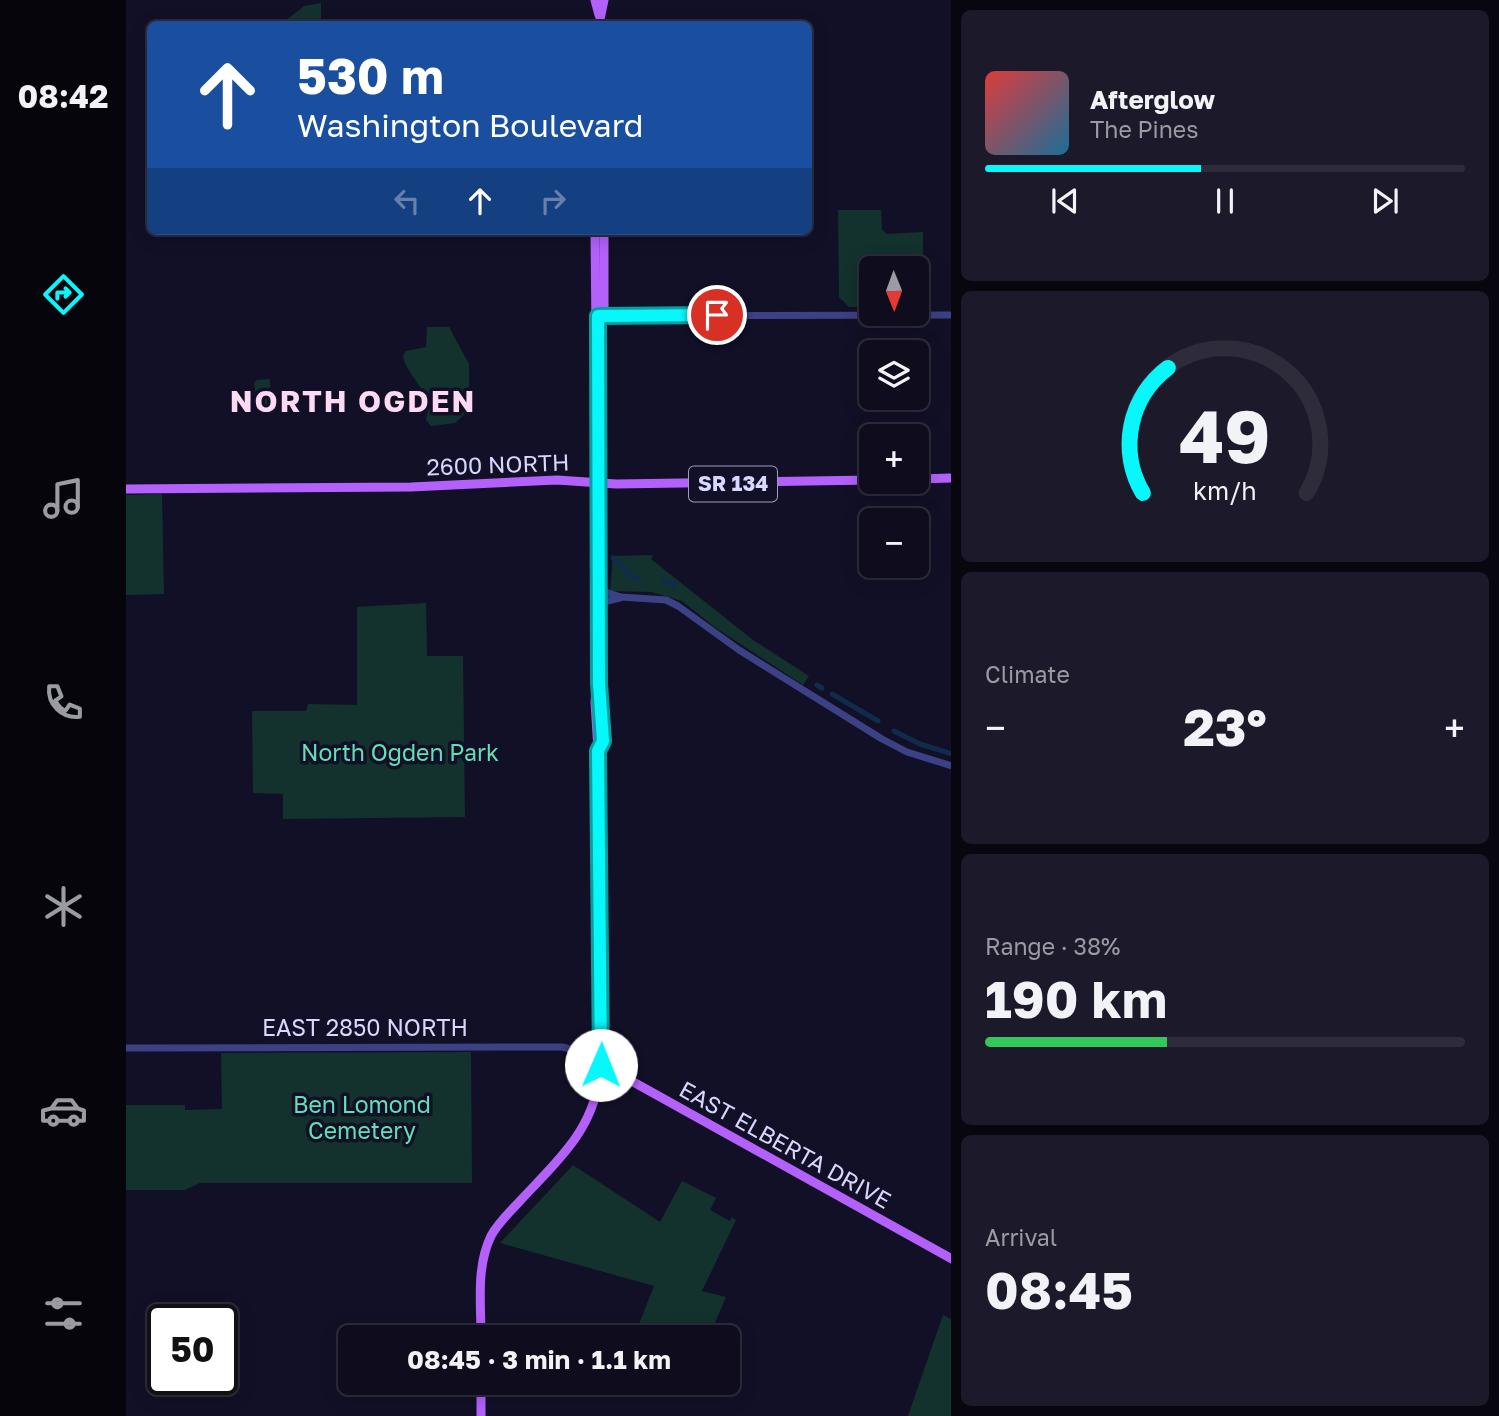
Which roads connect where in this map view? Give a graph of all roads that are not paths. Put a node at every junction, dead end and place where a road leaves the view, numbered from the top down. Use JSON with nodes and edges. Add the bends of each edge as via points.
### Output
{"nodes":[{"id":1,"x":595,"y":0,"type":"edge"},
{"id":2,"x":604,"y":0,"type":"edge"},
{"id":3,"x":599,"y":20,"type":"edge"},
{"id":4,"x":595,"y":235,"type":"edge"},
{"id":5,"x":604,"y":235,"type":"edge"},
{"id":6,"x":951,"y":315,"type":"edge"},
{"id":7,"x":598,"y":316,"type":"junction"},
{"id":8,"x":951,"y":478,"type":"edge"},
{"id":9,"x":929,"y":479,"type":"edge"},
{"id":10,"x":859,"y":480,"type":"edge"},
{"id":11,"x":598,"y":484,"type":"junction"},
{"id":12,"x":126,"y":489,"type":"edge"},
{"id":13,"x":599,"y":590,"type":"junction"},
{"id":14,"x":621,"y":597,"type":"junction"},
{"id":15,"x":599,"y":603,"type":"junction"},
{"id":16,"x":951,"y":766,"type":"edge"},
{"id":17,"x":126,"y":1048,"type":"edge"},
{"id":18,"x":601,"y":1065,"type":"junction"},
{"id":19,"x":951,"y":1259,"type":"edge"},
{"id":20,"x":481,"y":1325,"type":"edge"},
{"id":21,"x":481,"y":1395,"type":"edge"},
{"id":22,"x":481,"y":1416,"type":"edge"}],
"edges":[{"from":1,"to":3,"type":"main road"},
{"from":2,"to":3,"type":"main road"},
{"from":4,"to":7,"type":"main road","via":[[593,307]]},
{"from":5,"to":7,"type":"main road","via":[[604,307]]},
{"from":6,"to":7,"type":"street"},
{"from":7,"to":11,"type":"main road"},
{"from":8,"to":9,"type":"main road"},
{"from":10,"to":11,"type":"main road","name":"2600 NORTH","number":"SR 134"},
{"from":11,"to":12,"type":"main road","name":"2600 NORTH","via":[[557,480],[411,487]]},
{"from":11,"to":13,"type":"main road"},
{"from":13,"to":14,"type":"street"},
{"from":13,"to":15,"type":"main road"},
{"from":14,"to":15,"type":"street"},
{"from":14,"to":16,"type":"street","via":[[657,598],[678,606],[739,650],[882,738],[907,752]]},
{"from":15,"to":18,"type":"main road"},
{"from":17,"to":18,"type":"street","name":"EAST 2850 NORTH","via":[[562,1046]]},
{"from":18,"to":19,"type":"main road","name":"EAST ELBERTA DRIVE"},
{"from":18,"to":20,"type":"main road","via":[[597,1094],[578,1138],[495,1229],[482,1262]]},
{"from":21,"to":22,"type":"main road"}]}
